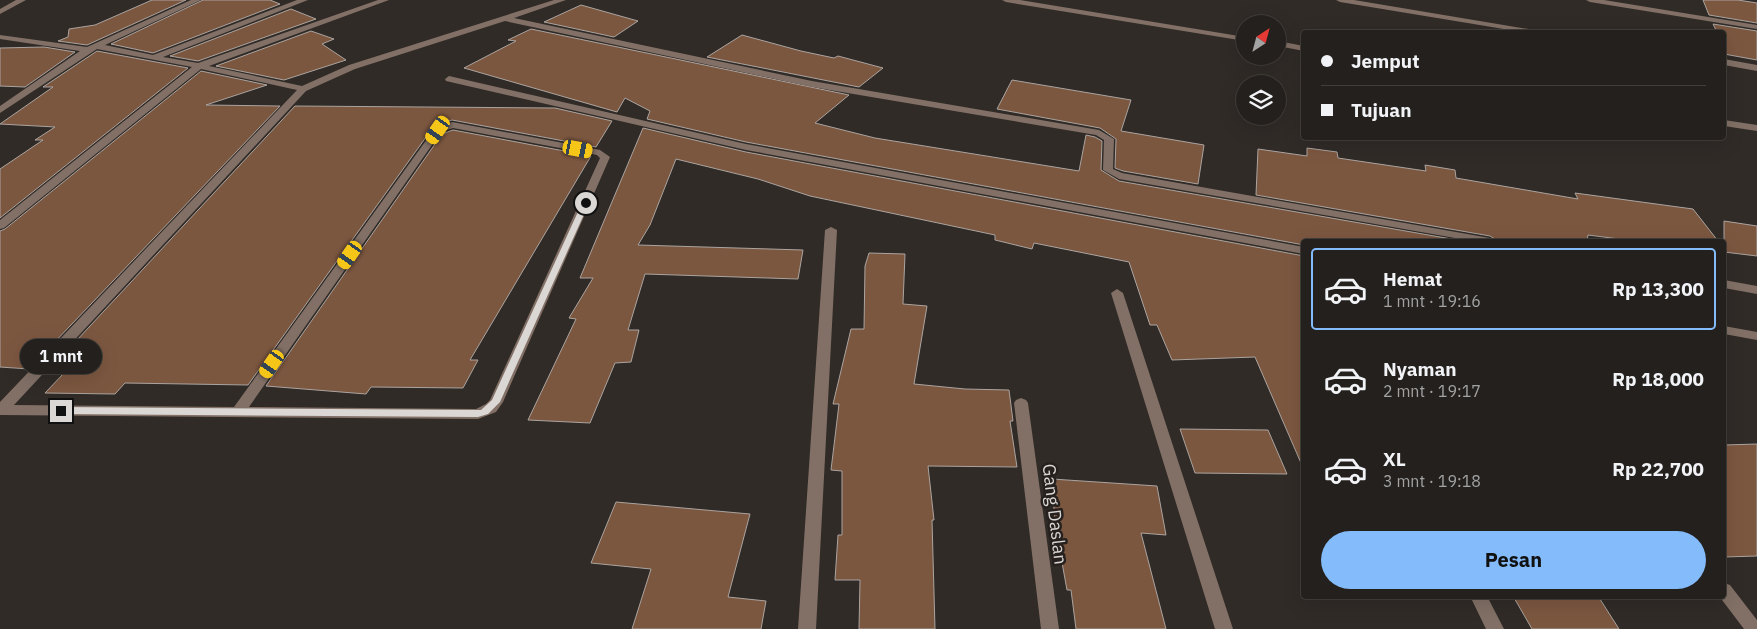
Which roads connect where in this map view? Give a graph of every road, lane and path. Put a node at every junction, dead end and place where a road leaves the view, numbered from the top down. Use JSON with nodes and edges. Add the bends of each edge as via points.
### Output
{"nodes":[{"id":1,"x":22,"y":0,"type":"edge"},
{"id":2,"x":197,"y":0,"type":"edge"},
{"id":3,"x":304,"y":0,"type":"edge"},
{"id":4,"x":385,"y":0,"type":"edge"},
{"id":5,"x":562,"y":0,"type":"edge"},
{"id":6,"x":1006,"y":0,"type":"edge"},
{"id":7,"x":1340,"y":0,"type":"edge"},
{"id":8,"x":1590,"y":0,"type":"edge"},
{"id":9,"x":0,"y":12,"type":"edge"},
{"id":10,"x":507,"y":19,"type":"junction"},
{"id":11,"x":1757,"y":27,"type":"edge"},
{"id":12,"x":1522,"y":30,"type":"edge"},
{"id":13,"x":0,"y":37,"type":"edge"},
{"id":14,"x":1236,"y":38,"type":"edge"},
{"id":15,"x":1286,"y":46,"type":"edge"},
{"id":16,"x":92,"y":48,"type":"junction"},
{"id":17,"x":1301,"y":48,"type":"edge"},
{"id":18,"x":154,"y":57,"type":"junction"},
{"id":19,"x":1726,"y":62,"type":"edge"},
{"id":20,"x":199,"y":66,"type":"junction"},
{"id":21,"x":1757,"y":68,"type":"edge"},
{"id":22,"x":450,"y":79,"type":"dead end"},
{"id":23,"x":303,"y":89,"type":"junction"},
{"id":24,"x":0,"y":110,"type":"edge"},
{"id":25,"x":1726,"y":123,"type":"edge"},
{"id":26,"x":1757,"y":128,"type":"edge"},
{"id":27,"x":0,"y":226,"type":"edge"},
{"id":28,"x":831,"y":230,"type":"dead end"},
{"id":29,"x":1479,"y":239,"type":"edge"},
{"id":30,"x":1301,"y":250,"type":"edge"},
{"id":31,"x":1726,"y":284,"type":"edge"},
{"id":32,"x":1757,"y":290,"type":"edge"},
{"id":33,"x":1117,"y":293,"type":"dead end"},
{"id":34,"x":1726,"y":330,"type":"edge"},
{"id":35,"x":1757,"y":336,"type":"edge"},
{"id":36,"x":1021,"y":403,"type":"dead end"},
{"id":37,"x":1,"y":410,"type":"edge"},
{"id":38,"x":239,"y":411,"type":"junction"},
{"id":39,"x":1726,"y":593,"type":"edge"},
{"id":40,"x":1480,"y":599,"type":"edge"},
{"id":41,"x":807,"y":629,"type":"edge"},
{"id":42,"x":1050,"y":629,"type":"edge"},
{"id":43,"x":1224,"y":629,"type":"edge"},
{"id":44,"x":1495,"y":629,"type":"edge"},
{"id":45,"x":1754,"y":629,"type":"edge"}],
"edges":[{"from":1,"to":9,"type":"street"},
{"from":2,"to":16,"type":"street"},
{"from":3,"to":18,"type":"street"},
{"from":4,"to":20,"type":"street"},
{"from":5,"to":10,"type":"street"},
{"from":6,"to":14,"type":"street"},
{"from":7,"to":12,"type":"street"},
{"from":8,"to":11,"type":"street"},
{"from":10,"to":23,"type":"street","via":[[352,67]]},
{"from":10,"to":29,"type":"street","via":[[812,84],[1099,133],[1109,139],[1108,170],[1118,176]]},
{"from":13,"to":16,"type":"street"},
{"from":15,"to":17,"type":"street"},
{"from":16,"to":18,"type":"street"},
{"from":16,"to":24,"type":"street"},
{"from":18,"to":20,"type":"street"},
{"from":19,"to":21,"type":"street"},
{"from":20,"to":23,"type":"street"},
{"from":20,"to":27,"type":"street"},
{"from":22,"to":30,"type":"street","via":[[746,147]]},
{"from":23,"to":37,"type":"street"},
{"from":25,"to":26,"type":"street"},
{"from":28,"to":41,"type":"street"},
{"from":31,"to":32,"type":"street"},
{"from":33,"to":43,"type":"street"},
{"from":34,"to":35,"type":"street"},
{"from":36,"to":42,"type":"street","name":"Gang Daslan"},
{"from":37,"to":38,"type":"street"},
{"from":38,"to":38,"type":"street","via":[[478,414],[491,408],[606,157],[600,153],[452,124],[438,130]]},
{"from":39,"to":45,"type":"street"},
{"from":40,"to":44,"type":"street"}]}
